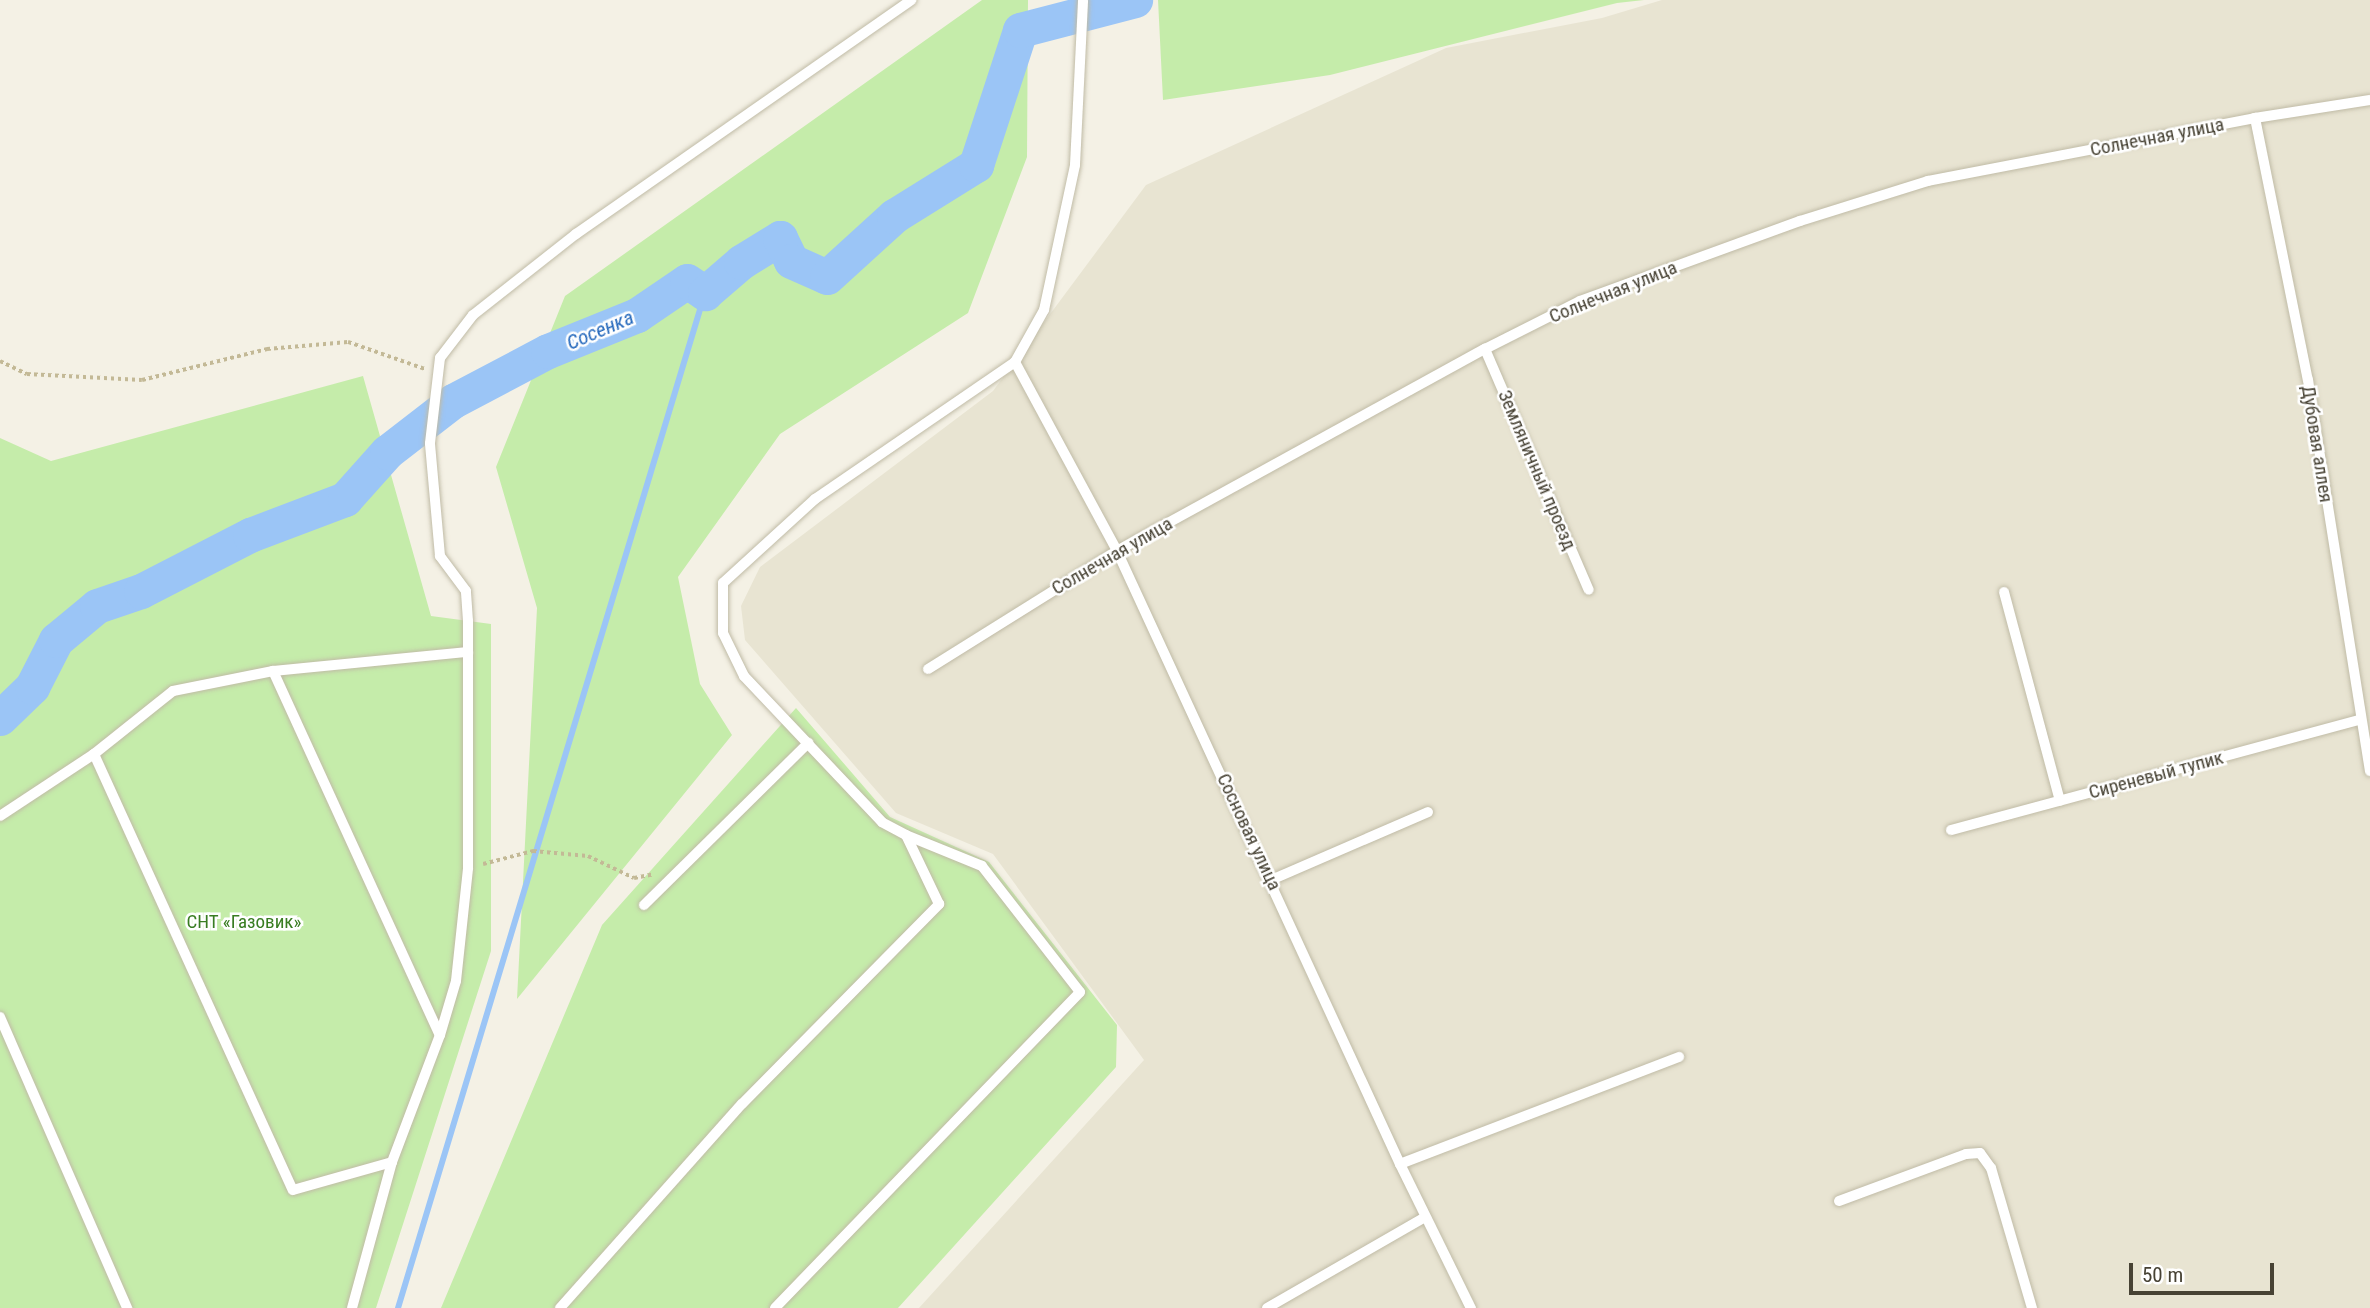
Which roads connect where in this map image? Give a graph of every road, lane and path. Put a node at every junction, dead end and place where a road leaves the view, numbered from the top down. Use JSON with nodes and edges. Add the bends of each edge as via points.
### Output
{"nodes":[{"id":1,"x":912,"y":0,"type":"edge"},
{"id":2,"x":1083,"y":0,"type":"edge"},
{"id":3,"x":2370,"y":100,"type":"edge"},
{"id":4,"x":2255,"y":118,"type":"junction"},
{"id":5,"x":1485,"y":349,"type":"junction"},
{"id":6,"x":0,"y":361,"type":"edge"},
{"id":7,"x":1015,"y":362,"type":"junction"},
{"id":8,"x":437,"y":374,"type":"junction"},
{"id":9,"x":1117,"y":551,"type":"junction"},
{"id":10,"x":1588,"y":590,"type":"dead end"},
{"id":11,"x":2004,"y":592,"type":"dead end"},
{"id":12,"x":468,"y":652,"type":"junction"},
{"id":13,"x":928,"y":669,"type":"dead end"},
{"id":14,"x":273,"y":671,"type":"junction"},
{"id":15,"x":2360,"y":720,"type":"junction"},
{"id":16,"x":808,"y":743,"type":"junction"},
{"id":17,"x":94,"y":754,"type":"junction"},
{"id":18,"x":2370,"y":771,"type":"edge"},
{"id":19,"x":2060,"y":801,"type":"junction"},
{"id":20,"x":1429,"y":812,"type":"dead end"},
{"id":21,"x":0,"y":816,"type":"edge"},
{"id":22,"x":1951,"y":830,"type":"dead end"},
{"id":23,"x":906,"y":835,"type":"junction"},
{"id":24,"x":683,"y":867,"type":"junction"},
{"id":25,"x":468,"y":868,"type":"junction"},
{"id":26,"x":1271,"y":880,"type":"junction"},
{"id":27,"x":644,"y":905,"type":"dead end"},
{"id":28,"x":0,"y":1017,"type":"edge"},
{"id":29,"x":440,"y":1035,"type":"junction"},
{"id":30,"x":1679,"y":1057,"type":"dead end"},
{"id":31,"x":391,"y":1162,"type":"junction"},
{"id":32,"x":1400,"y":1164,"type":"junction"},
{"id":33,"x":1839,"y":1201,"type":"dead end"},
{"id":34,"x":1425,"y":1217,"type":"junction"},
{"id":35,"x":127,"y":1308,"type":"edge"},
{"id":36,"x":352,"y":1308,"type":"edge"},
{"id":37,"x":560,"y":1308,"type":"edge"},
{"id":38,"x":775,"y":1308,"type":"edge"},
{"id":39,"x":1268,"y":1308,"type":"edge"},
{"id":40,"x":1471,"y":1308,"type":"edge"},
{"id":41,"x":2032,"y":1308,"type":"edge"}],
"edges":[{"from":1,"to":8,"type":"lane","via":[[565,242],[473,315],[440,358]]},
{"from":2,"to":7,"type":"lane","via":[[1075,165],[1044,310]]},
{"from":3,"to":4,"type":"lane","name":"Солнечная улица"},
{"from":4,"to":5,"type":"lane","name":"Солнечная улица","via":[[1928,181],[1800,221],[1580,301]]},
{"from":4,"to":15,"type":"lane","name":"Дубовая аллея","via":[[2308,380]]},
{"from":5,"to":9,"type":"lane","name":"Солнечная улица"},
{"from":5,"to":10,"type":"lane","name":"Земляничный проезд"},
{"from":6,"to":8,"type":"path","via":[[27,374],[142,380],[267,349],[348,342]]},
{"from":7,"to":9,"type":"lane","name":"Сосновая улица"},
{"from":7,"to":16,"type":"lane","via":[[815,499],[723,583],[723,633],[744,676]]},
{"from":8,"to":12,"type":"lane","via":[[430,443],[440,556],[466,591]]},
{"from":9,"to":13,"type":"lane","name":"Солнечная улица"},
{"from":9,"to":26,"type":"lane","name":"Сосновая улица"},
{"from":11,"to":19,"type":"lane"},
{"from":12,"to":14,"type":"lane"},
{"from":12,"to":25,"type":"lane"},
{"from":14,"to":17,"type":"lane","via":[[173,691]]},
{"from":14,"to":29,"type":"lane"},
{"from":15,"to":18,"type":"lane","name":"Дубовая аллея"},
{"from":15,"to":19,"type":"lane","name":"Сиреневый тупик"},
{"from":16,"to":23,"type":"lane","via":[[882,822]]},
{"from":16,"to":24,"type":"lane"},
{"from":17,"to":21,"type":"lane"},
{"from":17,"to":31,"type":"lane","via":[[293,1190]]},
{"from":19,"to":22,"type":"lane","name":"Сиреневый тупик"},
{"from":20,"to":26,"type":"lane"},
{"from":23,"to":37,"type":"lane","via":[[939,904],[742,1104]]},
{"from":23,"to":38,"type":"lane","via":[[982,866],[1080,992]]},
{"from":24,"to":25,"type":"path","via":[[634,878],[588,856],[533,851]]},
{"from":24,"to":27,"type":"lane"},
{"from":25,"to":29,"type":"lane","via":[[456,981]]},
{"from":26,"to":32,"type":"lane","name":"Сосновая улица"},
{"from":28,"to":35,"type":"lane"},
{"from":29,"to":31,"type":"lane"},
{"from":30,"to":32,"type":"lane"},
{"from":31,"to":36,"type":"lane"},
{"from":32,"to":34,"type":"lane","name":"Сосновая улица"},
{"from":33,"to":41,"type":"lane","via":[[1966,1154],[1980,1153],[1991,1168]]},
{"from":34,"to":39,"type":"lane"},
{"from":34,"to":40,"type":"lane","name":"Сосновая улица"}]}
